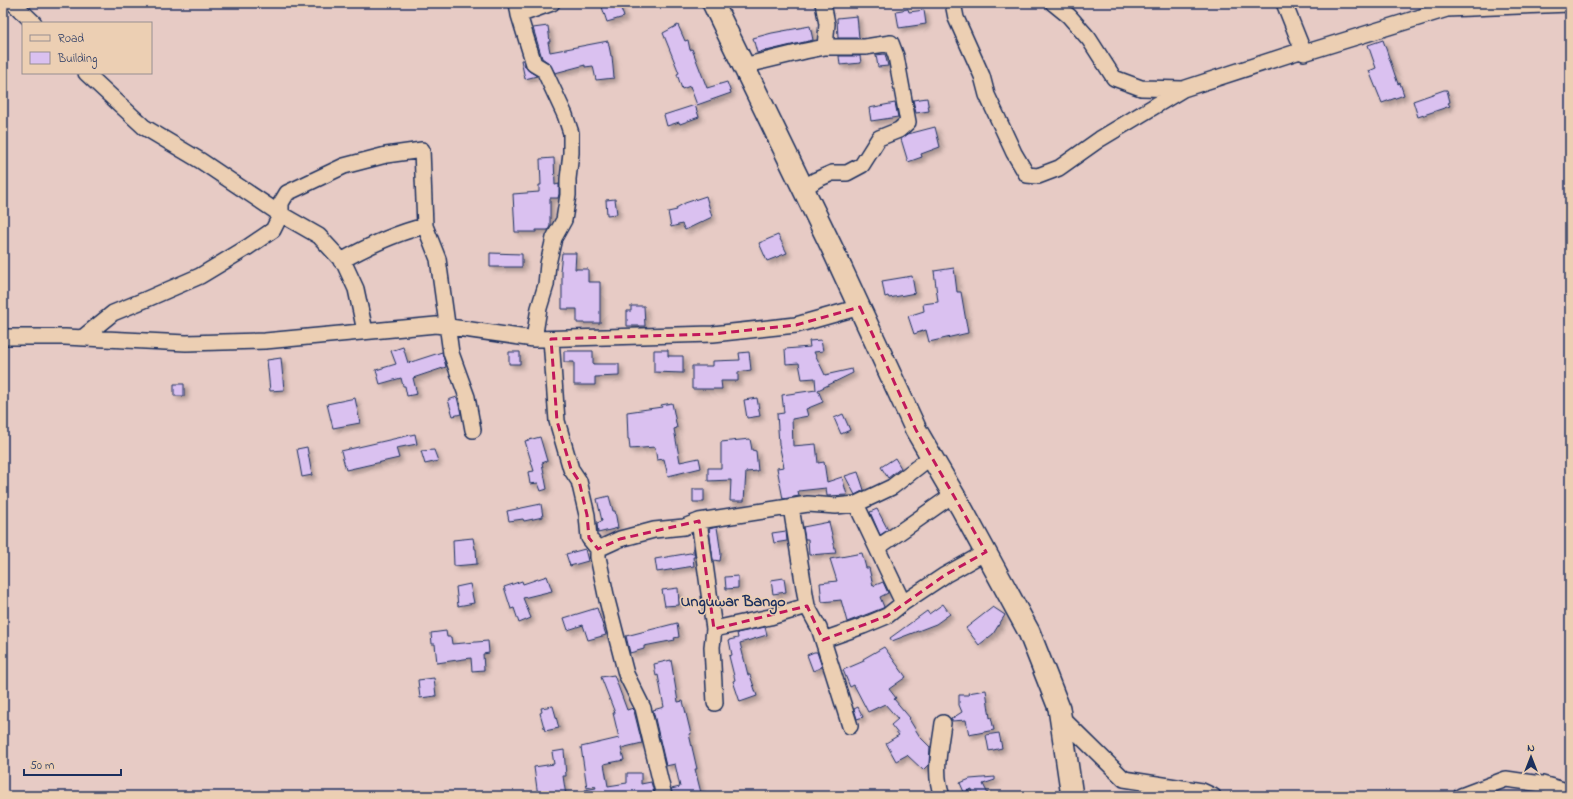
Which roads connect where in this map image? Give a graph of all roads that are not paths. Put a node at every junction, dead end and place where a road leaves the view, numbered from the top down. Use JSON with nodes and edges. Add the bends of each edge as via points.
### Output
{"nodes":[{"id":1,"x":12,"y":3,"type":"edge"},
{"id":2,"x":552,"y":3,"type":"edge"},
{"id":3,"x":713,"y":3,"type":"edge"},
{"id":4,"x":822,"y":3,"type":"edge"},
{"id":5,"x":953,"y":3,"type":"edge"},
{"id":6,"x":1053,"y":3,"type":"edge"},
{"id":7,"x":1284,"y":3,"type":"edge"},
{"id":8,"x":1570,"y":4,"type":"edge"},
{"id":9,"x":1453,"y":6,"type":"edge"},
{"id":10,"x":518,"y":9,"type":"edge"},
{"id":11,"x":33,"y":22,"type":"edge"},
{"id":12,"x":825,"y":47,"type":"junction"},
{"id":13,"x":1303,"y":50,"type":"junction"},
{"id":14,"x":743,"y":66,"type":"junction"},
{"id":15,"x":87,"y":74,"type":"edge"},
{"id":16,"x":1183,"y":89,"type":"junction"},
{"id":17,"x":803,"y":189,"type":"junction"},
{"id":18,"x":282,"y":214,"type":"junction"},
{"id":19,"x":424,"y":226,"type":"junction"},
{"id":20,"x":341,"y":261,"type":"junction"},
{"id":21,"x":860,"y":307,"type":"junction"},
{"id":22,"x":447,"y":327,"type":"junction"},
{"id":23,"x":364,"y":331,"type":"junction"},
{"id":24,"x":3,"y":337,"type":"edge"},
{"id":25,"x":82,"y":338,"type":"junction"},
{"id":26,"x":551,"y":338,"type":"junction"},
{"id":27,"x":534,"y":339,"type":"junction"},
{"id":28,"x":473,"y":430,"type":"dead end"},
{"id":29,"x":932,"y":456,"type":"junction"},
{"id":30,"x":954,"y":494,"type":"junction"},
{"id":31,"x":856,"y":504,"type":"junction"},
{"id":32,"x":791,"y":507,"type":"junction"},
{"id":33,"x":698,"y":521,"type":"junction"},
{"id":34,"x":877,"y":548,"type":"junction"},
{"id":35,"x":598,"y":549,"type":"junction"},
{"id":36,"x":986,"y":552,"type":"junction"},
{"id":37,"x":903,"y":603,"type":"junction"},
{"id":38,"x":807,"y":606,"type":"junction"},
{"id":39,"x":714,"y":629,"type":"junction"},
{"id":40,"x":823,"y":640,"type":"junction"},
{"id":41,"x":715,"y":703,"type":"dead end"},
{"id":42,"x":1060,"y":716,"type":"junction"},
{"id":43,"x":943,"y":723,"type":"dead end"},
{"id":44,"x":850,"y":726,"type":"dead end"},
{"id":45,"x":1570,"y":792,"type":"edge"},
{"id":46,"x":1067,"y":794,"type":"edge"},
{"id":47,"x":664,"y":796,"type":"edge"},
{"id":48,"x":942,"y":796,"type":"edge"},
{"id":49,"x":1213,"y":796,"type":"edge"},
{"id":50,"x":1461,"y":796,"type":"edge"}],
"edges":[{"from":1,"to":11,"type":"street"},
{"from":2,"to":10,"type":"street"},
{"from":3,"to":14,"type":"main road"},
{"from":4,"to":12,"type":"street","via":[[827,24]]},
{"from":5,"to":16,"type":"street","via":[[956,18],[982,76],[987,95],[1027,175],[1038,176],[1059,168],[1100,139]]},
{"from":6,"to":16,"type":"street","via":[[1069,16],[1089,39],[1114,78],[1141,88]]},
{"from":7,"to":13,"type":"street"},
{"from":8,"to":9,"type":"street"},
{"from":9,"to":13,"type":"street","via":[[1304,53]]},
{"from":10,"to":27,"type":"street","via":[[534,64],[544,70],[565,115],[570,133],[571,153],[564,220],[554,238]]},
{"from":12,"to":14,"type":"street"},
{"from":12,"to":17,"type":"street","via":[[865,47],[890,43],[896,56],[908,122],[899,130],[879,138],[862,165],[847,173],[832,173]]},
{"from":13,"to":16,"type":"street"},
{"from":14,"to":17,"type":"main road"},
{"from":15,"to":18,"type":"street","via":[[144,127]]},
{"from":17,"to":21,"type":"main road"},
{"from":18,"to":19,"type":"street","via":[[281,203],[287,193],[344,166],[386,155],[422,150]]},
{"from":18,"to":20,"type":"street","via":[[319,236]]},
{"from":18,"to":25,"type":"street","via":[[273,230],[248,247],[200,276],[113,312]]},
{"from":19,"to":20,"type":"street","via":[[364,248]]},
{"from":19,"to":22,"type":"street","via":[[438,259]]},
{"from":20,"to":23,"type":"street","via":[[356,290]]},
{"from":21,"to":26,"type":"street","via":[[796,325],[713,334]]},
{"from":21,"to":29,"type":"main road","via":[[916,430]]},
{"from":22,"to":23,"type":"street","via":[[436,325]]},
{"from":22,"to":27,"type":"street"},
{"from":22,"to":28,"type":"street","via":[[451,352],[467,397]]},
{"from":23,"to":25,"type":"street","via":[[265,341],[186,344]]},
{"from":24,"to":25,"type":"street"},
{"from":26,"to":27,"type":"street"},
{"from":26,"to":35,"type":"street","via":[[556,420],[570,468],[579,481],[588,515],[589,538]]},
{"from":29,"to":30,"type":"main road"},
{"from":29,"to":31,"type":"street","via":[[892,487]]},
{"from":30,"to":34,"type":"street"},
{"from":30,"to":36,"type":"main road"},
{"from":31,"to":32,"type":"street","via":[[808,504]]},
{"from":31,"to":34,"type":"street"},
{"from":32,"to":33,"type":"street"},
{"from":32,"to":38,"type":"street"},
{"from":33,"to":35,"type":"street","via":[[684,527],[654,530],[620,539]]},
{"from":33,"to":39,"type":"street"},
{"from":34,"to":37,"type":"street"},
{"from":35,"to":47,"type":"street","via":[[607,600],[626,674],[643,708]]},
{"from":36,"to":37,"type":"street"},
{"from":36,"to":42,"type":"main road","via":[[1029,632]]},
{"from":37,"to":40,"type":"street","via":[[887,616]]},
{"from":38,"to":39,"type":"street"},
{"from":38,"to":40,"type":"street"},
{"from":39,"to":41,"type":"street","via":[[712,647]]},
{"from":40,"to":44,"type":"street"},
{"from":42,"to":46,"type":"main road"},
{"from":42,"to":49,"type":"street","via":[[1124,778],[1202,791]]},
{"from":43,"to":48,"type":"street","via":[[937,774]]},
{"from":45,"to":50,"type":"street","via":[[1506,778]]}]}
